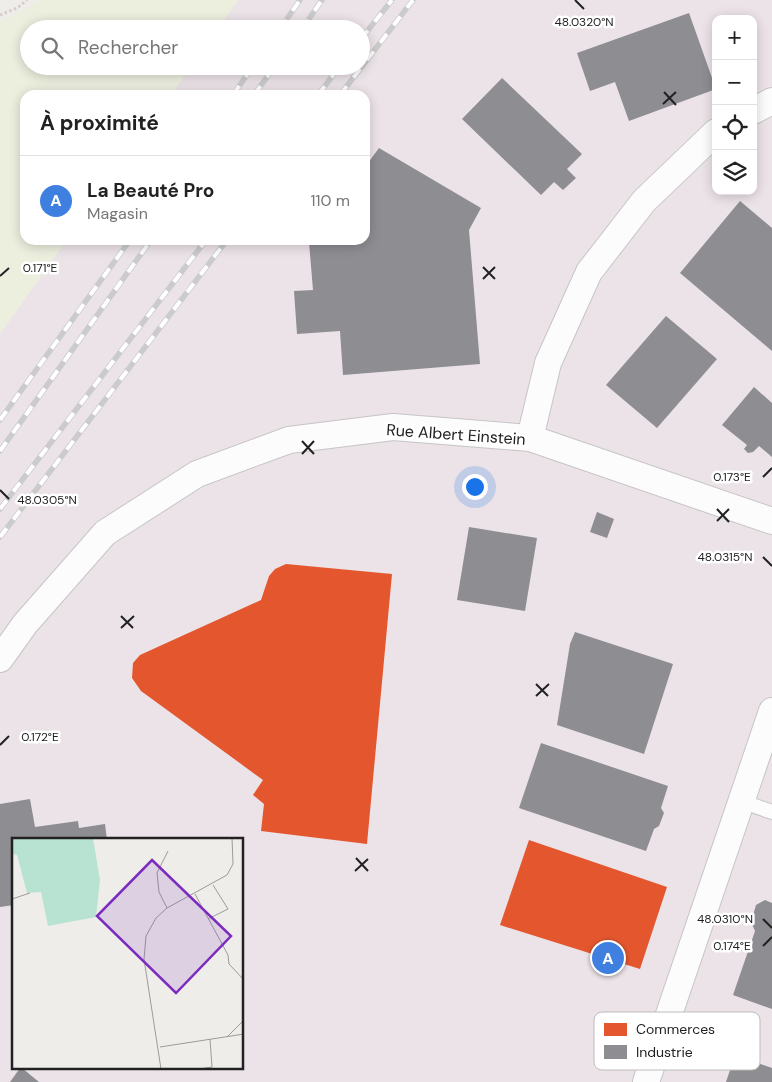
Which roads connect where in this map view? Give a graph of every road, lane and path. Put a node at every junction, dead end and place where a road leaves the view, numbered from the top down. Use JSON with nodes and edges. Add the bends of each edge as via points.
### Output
{"nodes":[{"id":1,"x":27,"y":0,"type":"edge"},
{"id":2,"x":0,"y":14,"type":"edge"},
{"id":3,"x":772,"y":101,"type":"edge"},
{"id":4,"x":757,"y":109,"type":"edge"},
{"id":5,"x":712,"y":136,"type":"edge"},
{"id":6,"x":530,"y":438,"type":"junction"},
{"id":7,"x":772,"y":521,"type":"edge"},
{"id":8,"x":0,"y":659,"type":"edge"},
{"id":9,"x":772,"y":711,"type":"edge"},
{"id":10,"x":741,"y":801,"type":"junction"},
{"id":11,"x":772,"y":812,"type":"edge"},
{"id":12,"x":670,"y":1012,"type":"edge"},
{"id":13,"x":650,"y":1070,"type":"edge"},
{"id":14,"x":646,"y":1082,"type":"edge"}],
"edges":[{"from":1,"to":2,"type":"path"},
{"from":3,"to":4,"type":"street"},
{"from":5,"to":6,"type":"street","via":[[644,201],[589,272],[548,363]]},
{"from":6,"to":7,"type":"street","name":"Rue Albert Einstein"},
{"from":6,"to":8,"type":"street","name":"Rue Albert Einstein","via":[[393,427],[289,440],[197,474],[105,533],[25,624]]},
{"from":9,"to":10,"type":"street"},
{"from":10,"to":11,"type":"lane"},
{"from":10,"to":12,"type":"street"},
{"from":13,"to":14,"type":"street"}]}
